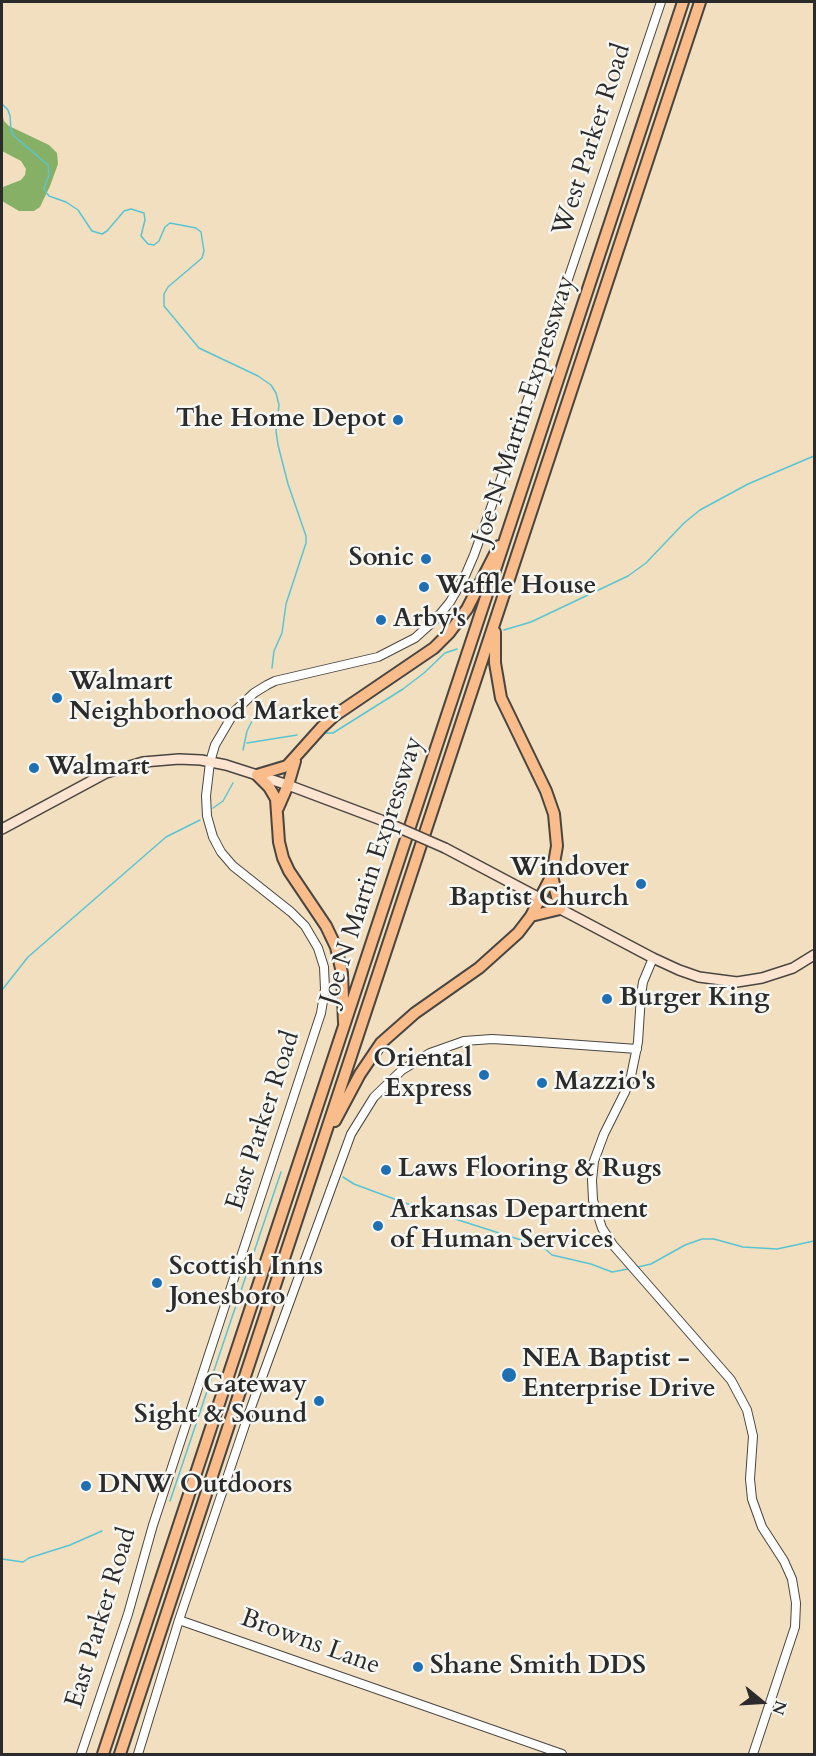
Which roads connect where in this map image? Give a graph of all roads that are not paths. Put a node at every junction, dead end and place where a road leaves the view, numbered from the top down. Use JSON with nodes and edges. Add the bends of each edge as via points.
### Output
{"nodes":[{"id":1,"x":661,"y":2,"type":"edge"},
{"id":2,"x":683,"y":2,"type":"edge"},
{"id":3,"x":700,"y":2,"type":"edge"},
{"id":4,"x":542,"y":359,"type":"joint"},
{"id":5,"x":511,"y":525,"type":"junction"},
{"id":6,"x":495,"y":623,"type":"junction"},
{"id":7,"x":298,"y":756,"type":"junction"},
{"id":8,"x":210,"y":762,"type":"junction"},
{"id":9,"x":257,"y":775,"type":"junction"},
{"id":10,"x":288,"y":785,"type":"junction"},
{"id":11,"x":278,"y":809,"type":"junction"},
{"id":12,"x":2,"y":830,"type":"edge"},
{"id":13,"x":552,"y":875,"type":"junction"},
{"id":14,"x":540,"y":899,"type":"junction"},
{"id":15,"x":560,"y":909,"type":"junction"},
{"id":16,"x":531,"y":916,"type":"junction"},
{"id":17,"x":814,"y":955,"type":"edge"},
{"id":18,"x":653,"y":958,"type":"junction"},
{"id":19,"x":344,"y":1030,"type":"junction"},
{"id":20,"x":637,"y":1049,"type":"junction"},
{"id":21,"x":322,"y":1146,"type":"junction"},
{"id":22,"x":179,"y":1620,"type":"junction"},
{"id":23,"x":81,"y":1755,"type":"edge"},
{"id":24,"x":101,"y":1755,"type":"edge"},
{"id":25,"x":120,"y":1755,"type":"edge"},
{"id":26,"x":138,"y":1755,"type":"edge"},
{"id":27,"x":562,"y":1755,"type":"edge"},
{"id":28,"x":753,"y":1755,"type":"edge"}],
"edges":[{"from":1,"to":4,"type":"street","name":"West Parker Road"},
{"from":2,"to":5,"type":"highway","name":"Joe N Martin Expressway"},
{"from":3,"to":6,"type":"highway","name":"Joe N Martin Expressway"},
{"from":4,"to":8,"type":"street","name":"East Parker Road","via":[[474,555],[450,602],[436,619],[415,638],[378,657],[267,684],[235,711]]},
{"from":5,"to":7,"type":"highway","via":[[449,633],[422,658],[334,716]]},
{"from":5,"to":19,"type":"highway","name":"Joe N Martin Expressway"},
{"from":6,"to":13,"type":"highway","via":[[495,663],[501,698],[554,814],[557,846]]},
{"from":6,"to":21,"type":"highway","name":"Joe N Martin Expressway"},
{"from":7,"to":9,"type":"highway","via":[[287,766]]},
{"from":7,"to":10,"type":"highway"},
{"from":8,"to":9,"type":"main road"},
{"from":8,"to":12,"type":"main road","via":[[179,759],[125,766]]},
{"from":8,"to":23,"type":"street","name":"East Parker Road","via":[[206,796],[213,837],[233,866],[305,926],[318,948],[325,989],[321,1013]]},
{"from":9,"to":10,"type":"main road"},
{"from":9,"to":11,"type":"highway","via":[[274,793]]},
{"from":10,"to":11,"type":"highway"},
{"from":10,"to":14,"type":"main road","bridge":true,"via":[[446,848]]},
{"from":11,"to":19,"type":"highway","via":[[283,858],[336,947],[342,973]]},
{"from":13,"to":14,"type":"highway"},
{"from":13,"to":15,"type":"highway"},
{"from":14,"to":15,"type":"main road"},
{"from":14,"to":16,"type":"highway"},
{"from":15,"to":16,"type":"highway"},
{"from":15,"to":18,"type":"main road"},
{"from":16,"to":21,"type":"highway","via":[[479,968],[415,1013],[381,1043]]},
{"from":17,"to":18,"type":"main road","via":[[776,975],[737,982],[699,977]]},
{"from":18,"to":20,"type":"street","via":[[643,982]]},
{"from":19,"to":24,"type":"highway","name":"Joe N Martin Expressway"},
{"from":20,"to":22,"type":"street","via":[[492,1039],[464,1041],[430,1053],[402,1070],[374,1096],[351,1134],[249,1413]]},
{"from":20,"to":28,"type":"street","via":[[625,1092],[594,1161],[596,1213],[613,1245],[737,1389],[753,1436],[750,1479],[755,1510],[789,1570],[796,1595],[795,1627]]},
{"from":21,"to":25,"type":"highway","name":"Joe N Martin Expressway"},
{"from":22,"to":26,"type":"street"},
{"from":22,"to":27,"type":"street","name":"Browns Lane"}]}
